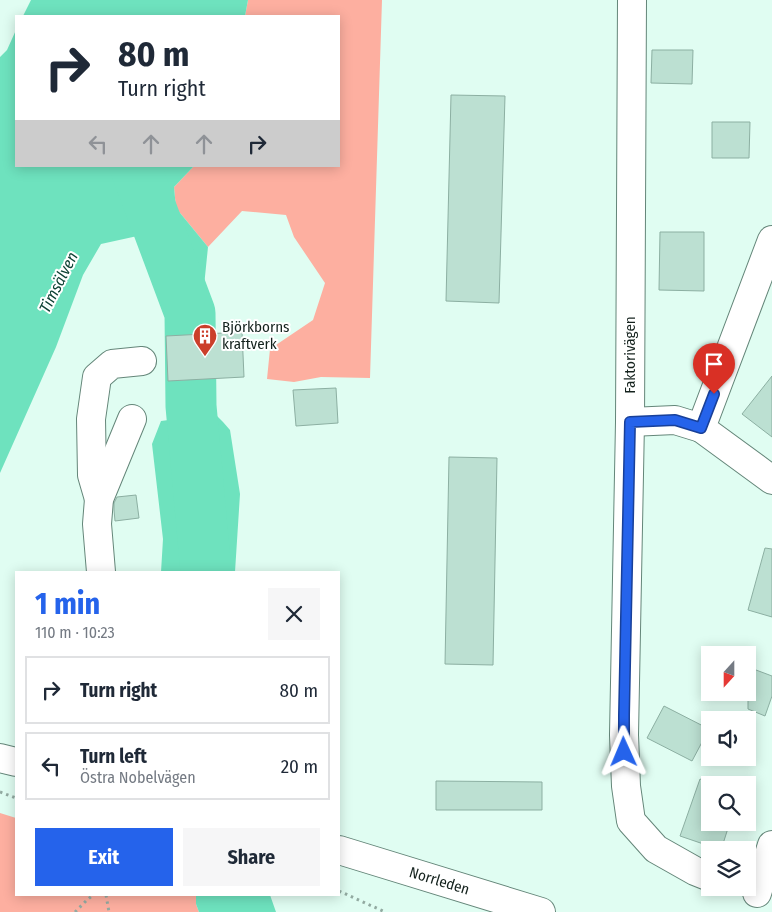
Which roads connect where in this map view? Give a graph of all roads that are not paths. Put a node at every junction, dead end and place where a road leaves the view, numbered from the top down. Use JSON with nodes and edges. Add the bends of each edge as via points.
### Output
{"nodes":[{"id":1,"x":632,"y":0,"type":"edge"},
{"id":2,"x":772,"y":240,"type":"edge"},
{"id":3,"x":142,"y":361,"type":"dead end"},
{"id":4,"x":132,"y":419,"type":"dead end"},
{"id":5,"x":630,"y":422,"type":"junction"},
{"id":6,"x":701,"y":428,"type":"junction"},
{"id":7,"x":772,"y":480,"type":"edge"},
{"id":8,"x":98,"y":499,"type":"junction"},
{"id":9,"x":101,"y":571,"type":"edge"},
{"id":10,"x":0,"y":758,"type":"edge"},
{"id":11,"x":15,"y":762,"type":"edge"},
{"id":12,"x":772,"y":845,"type":"edge"},
{"id":13,"x":340,"y":850,"type":"edge"},
{"id":14,"x":701,"y":874,"type":"edge"},
{"id":15,"x":757,"y":892,"type":"edge"},
{"id":16,"x":541,"y":912,"type":"edge"}],
"edges":[{"from":1,"to":5,"type":"street","name":"Faktorivägen"},
{"from":2,"to":6,"type":"street"},
{"from":3,"to":8,"type":"street","via":[[112,364],[97,377],[91,419],[92,474]]},
{"from":4,"to":8,"type":"street"},
{"from":5,"to":6,"type":"street","via":[[675,420]]},
{"from":5,"to":14,"type":"street","name":"Faktorivägen","via":[[624,735],[631,821],[656,849]]},
{"from":6,"to":7,"type":"street"},
{"from":8,"to":9,"type":"street"},
{"from":10,"to":11,"type":"street"},
{"from":12,"to":15,"type":"street"},
{"from":13,"to":16,"type":"street","name":"Norrleden"}]}
